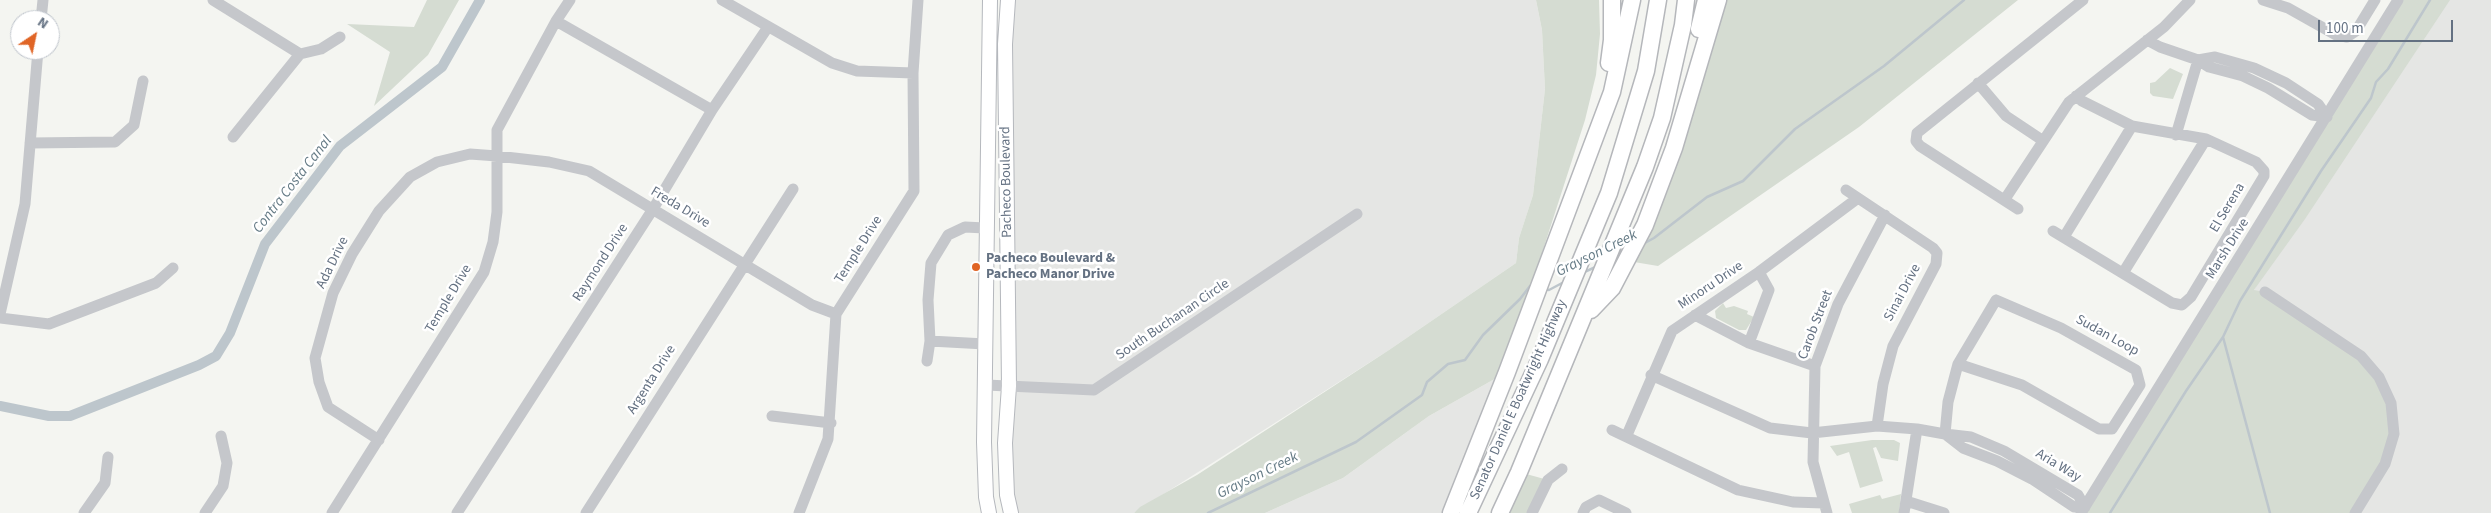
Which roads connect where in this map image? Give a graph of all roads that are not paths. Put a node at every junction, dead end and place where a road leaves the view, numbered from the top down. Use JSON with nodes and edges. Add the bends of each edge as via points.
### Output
{"nodes":[{"id":1,"x":213,"y":0,"type":"edge"},
{"id":2,"x":570,"y":0,"type":"edge"},
{"id":3,"x":722,"y":0,"type":"edge"},
{"id":4,"x":918,"y":0,"type":"edge"},
{"id":5,"x":990,"y":0,"type":"edge"},
{"id":6,"x":1008,"y":0,"type":"edge"},
{"id":7,"x":1612,"y":0,"type":"edge"},
{"id":8,"x":1632,"y":0,"type":"edge"},
{"id":9,"x":1658,"y":0,"type":"edge"},
{"id":10,"x":1686,"y":0,"type":"edge"},
{"id":11,"x":1706,"y":0,"type":"edge"},
{"id":12,"x":1718,"y":0,"type":"edge"},
{"id":13,"x":2083,"y":0,"type":"edge"},
{"id":14,"x":2190,"y":0,"type":"edge"},
{"id":15,"x":2264,"y":0,"type":"edge"},
{"id":16,"x":2375,"y":0,"type":"edge"},
{"id":17,"x":2398,"y":0,"type":"edge"},
{"id":18,"x":2290,"y":4,"type":"edge"},
{"id":19,"x":556,"y":21,"type":"junction"},
{"id":20,"x":768,"y":27,"type":"junction"},
{"id":21,"x":340,"y":37,"type":"dead end"},
{"id":22,"x":2146,"y":40,"type":"junction"},
{"id":23,"x":300,"y":54,"type":"junction"},
{"id":24,"x":37,"y":60,"type":"edge"},
{"id":25,"x":2198,"y":60,"type":"junction"},
{"id":26,"x":913,"y":73,"type":"junction"},
{"id":27,"x":143,"y":81,"type":"dead end"},
{"id":28,"x":1978,"y":83,"type":"junction"},
{"id":29,"x":2076,"y":96,"type":"junction"},
{"id":30,"x":712,"y":110,"type":"junction"},
{"id":31,"x":2327,"y":117,"type":"junction"},
{"id":32,"x":2132,"y":126,"type":"junction"},
{"id":33,"x":2176,"y":135,"type":"junction"},
{"id":34,"x":233,"y":137,"type":"dead end"},
{"id":35,"x":2206,"y":139,"type":"junction"},
{"id":36,"x":2042,"y":140,"type":"junction"},
{"id":37,"x":30,"y":144,"type":"junction"},
{"id":38,"x":1592,"y":144,"type":"junction"},
{"id":39,"x":1674,"y":148,"type":"junction"},
{"id":40,"x":497,"y":156,"type":"junction"},
{"id":41,"x":793,"y":189,"type":"dead end"},
{"id":42,"x":1846,"y":190,"type":"dead end"},
{"id":43,"x":1858,"y":198,"type":"junction"},
{"id":44,"x":2004,"y":199,"type":"junction"},
{"id":45,"x":653,"y":209,"type":"junction"},
{"id":46,"x":2018,"y":209,"type":"dead end"},
{"id":47,"x":1357,"y":214,"type":"dead end"},
{"id":48,"x":1885,"y":215,"type":"junction"},
{"id":49,"x":985,"y":228,"type":"junction"},
{"id":50,"x":2053,"y":231,"type":"dead end"},
{"id":51,"x":2064,"y":237,"type":"junction"},
{"id":52,"x":744,"y":263,"type":"junction"},
{"id":53,"x":173,"y":268,"type":"dead end"},
{"id":54,"x":1759,"y":272,"type":"junction"},
{"id":55,"x":2123,"y":273,"type":"junction"},
{"id":56,"x":2265,"y":292,"type":"dead end"},
{"id":57,"x":0,"y":314,"type":"edge"},
{"id":58,"x":836,"y":314,"type":"junction"},
{"id":59,"x":1696,"y":315,"type":"junction"},
{"id":60,"x":1584,"y":317,"type":"junction"},
{"id":61,"x":0,"y":318,"type":"edge"},
{"id":62,"x":930,"y":341,"type":"junction"},
{"id":63,"x":1750,"y":343,"type":"junction"},
{"id":64,"x":985,"y":344,"type":"junction"},
{"id":65,"x":927,"y":361,"type":"dead end"},
{"id":66,"x":1958,"y":364,"type":"junction"},
{"id":67,"x":1815,"y":366,"type":"junction"},
{"id":68,"x":1652,"y":375,"type":"junction"},
{"id":69,"x":986,"y":385,"type":"junction"},
{"id":70,"x":1009,"y":386,"type":"junction"},
{"id":71,"x":772,"y":416,"type":"dead end"},
{"id":72,"x":831,"y":423,"type":"junction"},
{"id":73,"x":1877,"y":426,"type":"junction"},
{"id":74,"x":1917,"y":429,"type":"junction"},
{"id":75,"x":1612,"y":430,"type":"dead end"},
{"id":76,"x":1812,"y":433,"type":"junction"},
{"id":77,"x":1945,"y":434,"type":"junction"},
{"id":78,"x":1627,"y":435,"type":"junction"},
{"id":79,"x":221,"y":436,"type":"dead end"},
{"id":80,"x":379,"y":440,"type":"junction"},
{"id":81,"x":108,"y":457,"type":"dead end"},
{"id":82,"x":1562,"y":469,"type":"dead end"},
{"id":83,"x":1905,"y":507,"type":"edge"},
{"id":84,"x":1826,"y":508,"type":"edge"},
{"id":85,"x":2083,"y":510,"type":"edge"},
{"id":86,"x":84,"y":513,"type":"edge"},
{"id":87,"x":205,"y":513,"type":"edge"},
{"id":88,"x":332,"y":513,"type":"edge"},
{"id":89,"x":457,"y":513,"type":"edge"},
{"id":90,"x":586,"y":513,"type":"edge"},
{"id":91,"x":798,"y":513,"type":"edge"},
{"id":92,"x":989,"y":513,"type":"edge"},
{"id":93,"x":1011,"y":513,"type":"edge"},
{"id":94,"x":1451,"y":513,"type":"edge"},
{"id":95,"x":1468,"y":513,"type":"edge"},
{"id":96,"x":1500,"y":513,"type":"edge"},
{"id":97,"x":1532,"y":513,"type":"edge"},
{"id":98,"x":1583,"y":513,"type":"edge"},
{"id":99,"x":1626,"y":513,"type":"edge"},
{"id":100,"x":1944,"y":513,"type":"edge"},
{"id":101,"x":2355,"y":513,"type":"edge"}],
"edges":[{"from":1,"to":23,"type":"street"},
{"from":2,"to":19,"type":"street","name":"Temple Drive"},
{"from":3,"to":20,"type":"street"},
{"from":4,"to":26,"type":"street","name":"Temple Drive"},
{"from":5,"to":49,"type":"main road","name":"Pacheco Boulevard"},
{"from":6,"to":70,"type":"main road","name":"Pacheco Boulevard","via":[[1005,44]]},
{"from":7,"to":38,"type":"highway","via":[[1609,66]]},
{"from":8,"to":38,"type":"highway","via":[[1612,92]]},
{"from":9,"to":95,"type":"highway","name":"Senator Daniel E Boatwright Highway","via":[[1646,72],[1609,194],[1540,359]]},
{"from":10,"to":60,"type":"highway","name":"Senator Daniel E Boatwright Highway","via":[[1662,118]]},
{"from":11,"to":39,"type":"highway"},
{"from":12,"to":39,"type":"highway"},
{"from":13,"to":28,"type":"street"},
{"from":14,"to":22,"type":"street"},
{"from":15,"to":18,"type":"street"},
{"from":16,"to":18,"type":"street","via":[[2356,31],[2347,37],[2336,34]]},
{"from":17,"to":31,"type":"street","name":"Marsh Drive"},
{"from":19,"to":30,"type":"street"},
{"from":19,"to":40,"type":"street","name":"Temple Drive","via":[[497,130]]},
{"from":20,"to":26,"type":"street","via":[[832,64],[857,71]]},
{"from":20,"to":30,"type":"street","name":"Raymond Drive"},
{"from":21,"to":23,"type":"street","via":[[321,49]]},
{"from":22,"to":25,"type":"street"},
{"from":22,"to":29,"type":"street"},
{"from":23,"to":34,"type":"street"},
{"from":24,"to":37,"type":"street"},
{"from":25,"to":31,"type":"street","via":[[2215,57],[2254,68],[2286,83],[2318,104]]},
{"from":25,"to":33,"type":"street"},
{"from":26,"to":58,"type":"street","name":"Temple Drive","via":[[914,192]]},
{"from":27,"to":37,"type":"street","via":[[134,125],[115,142]]},
{"from":28,"to":36,"type":"street","via":[[2006,116]]},
{"from":28,"to":44,"type":"street","via":[[1920,129],[1916,137],[1920,146]]},
{"from":29,"to":32,"type":"street","name":"El Serena"},
{"from":29,"to":36,"type":"street","via":[[2062,110]]},
{"from":30,"to":45,"type":"street","name":"Raymond Drive"},
{"from":31,"to":85,"type":"street","name":"Marsh Drive"},
{"from":32,"to":33,"type":"street","name":"El Serena"},
{"from":32,"to":51,"type":"street"},
{"from":33,"to":35,"type":"street","name":"El Serena"},
{"from":35,"to":55,"type":"street"},
{"from":35,"to":55,"type":"street","name":"El Serena","via":[[2256,162],[2264,176],[2191,297],[2177,305]]},
{"from":36,"to":44,"type":"street"},
{"from":37,"to":57,"type":"street","via":[[25,204]]},
{"from":38,"to":94,"type":"highway"},
{"from":39,"to":60,"type":"highway","via":[[1628,261],[1612,288]]},
{"from":40,"to":45,"type":"street","name":"Freda Drive","via":[[589,171]]},
{"from":40,"to":80,"type":"street","name":"Temple Drive","via":[[496,220],[484,272]]},
{"from":40,"to":80,"type":"street","name":"Ada Drive","via":[[470,154],[437,162],[410,177],[379,211],[352,254],[333,293],[315,358],[319,382],[328,407]]},
{"from":41,"to":52,"type":"street","name":"Argenta Drive"},
{"from":42,"to":43,"type":"street","name":"Sinai Drive"},
{"from":43,"to":48,"type":"street","name":"Sinai Drive"},
{"from":43,"to":54,"type":"street","name":"Minoru Drive"},
{"from":44,"to":46,"type":"street"},
{"from":45,"to":52,"type":"street","name":"Freda Drive"},
{"from":45,"to":89,"type":"street","name":"Raymond Drive"},
{"from":47,"to":70,"type":"street","name":"South Buchanan Circle","via":[[1094,390]]},
{"from":48,"to":67,"type":"street","name":"Carob Street","via":[[1838,304]]},
{"from":48,"to":73,"type":"street","name":"Sinai Drive","via":[[1934,248],[1937,258],[1893,346]]},
{"from":49,"to":62,"type":"street","via":[[965,227],[948,235],[931,264],[928,300]]},
{"from":49,"to":64,"type":"main road","name":"Pacheco Boulevard"},
{"from":50,"to":51,"type":"street","name":"El Serena"},
{"from":51,"to":55,"type":"street","name":"El Serena"},
{"from":52,"to":58,"type":"street","name":"Freda Drive","via":[[812,305]]},
{"from":52,"to":90,"type":"street","name":"Argenta Drive"},
{"from":53,"to":61,"type":"street","via":[[156,283],[49,324]]},
{"from":54,"to":59,"type":"street","name":"Minoru Drive"},
{"from":54,"to":63,"type":"street","via":[[1769,290]]},
{"from":56,"to":101,"type":"street","via":[[2361,356],[2379,377],[2391,403],[2394,434],[2385,464]]},
{"from":58,"to":72,"type":"street","name":"Temple Drive"},
{"from":59,"to":63,"type":"street"},
{"from":59,"to":68,"type":"street","name":"Minoru Drive","via":[[1672,331]]},
{"from":60,"to":96,"type":"highway","name":"Senator Daniel E Boatwright Highway"},
{"from":62,"to":64,"type":"street"},
{"from":62,"to":65,"type":"street"},
{"from":63,"to":67,"type":"street"},
{"from":64,"to":69,"type":"main road","name":"Pacheco Boulevard"},
{"from":66,"to":66,"type":"street","name":"Sudan Loop","via":[[1996,300],[2061,328],[2136,370],[2140,385],[2112,429],[2098,429],[2022,385]]},
{"from":66,"to":77,"type":"street","name":"Sudan Loop","via":[[1948,402]]},
{"from":67,"to":76,"type":"street","name":"Carob Street"},
{"from":68,"to":76,"type":"street","name":"Aria Way","via":[[1770,428]]},
{"from":68,"to":78,"type":"street","name":"Minoru Drive"},
{"from":69,"to":70,"type":"street","name":"South Buchanan Circle"},
{"from":69,"to":92,"type":"main road","name":"Pacheco Boulevard","via":[[984,442]]},
{"from":70,"to":93,"type":"main road","name":"Pacheco Boulevard","via":[[1005,443]]},
{"from":71,"to":72,"type":"street"},
{"from":72,"to":91,"type":"street","name":"Temple Drive","via":[[828,439]]},
{"from":73,"to":74,"type":"street","name":"Aria Way"},
{"from":73,"to":76,"type":"street","name":"Aria Way"},
{"from":74,"to":77,"type":"street","name":"Aria Way"},
{"from":74,"to":83,"type":"street"},
{"from":75,"to":78,"type":"street"},
{"from":76,"to":84,"type":"street","name":"Carob Street","via":[[1813,462]]},
{"from":77,"to":85,"type":"street","name":"Aria Way","via":[[1971,437],[2004,450],[2078,495]]},
{"from":78,"to":84,"type":"street","via":[[1738,490]]},
{"from":79,"to":87,"type":"street","via":[[227,462],[223,486]]},
{"from":80,"to":88,"type":"street","name":"Temple Drive"},
{"from":81,"to":86,"type":"street","via":[[105,484]]},
{"from":82,"to":97,"type":"street","via":[[1548,480]]},
{"from":83,"to":100,"type":"street"},
{"from":98,"to":99,"type":"street","via":[[1586,507],[1599,500]]}]}
